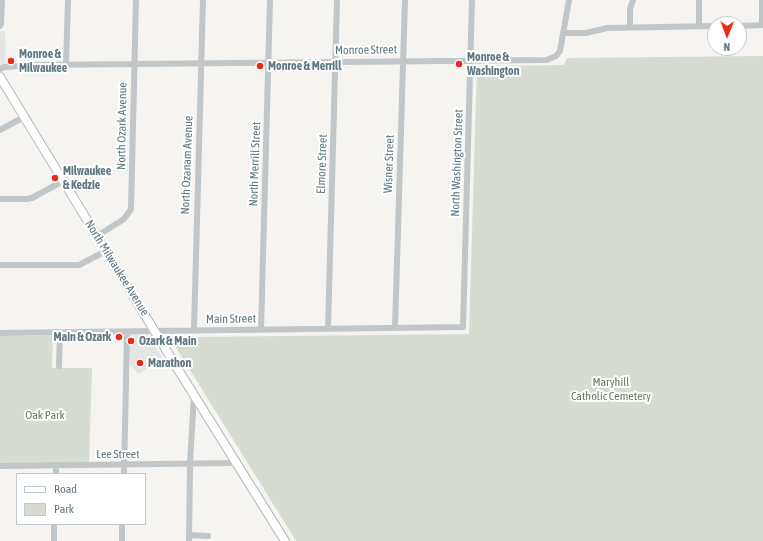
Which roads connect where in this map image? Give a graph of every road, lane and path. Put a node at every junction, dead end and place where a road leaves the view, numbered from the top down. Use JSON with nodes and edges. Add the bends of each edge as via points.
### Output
{"nodes":[{"id":1,"x":2,"y":0,"type":"edge"},
{"id":2,"x":68,"y":0,"type":"edge"},
{"id":3,"x":136,"y":0,"type":"edge"},
{"id":4,"x":203,"y":0,"type":"edge"},
{"id":5,"x":270,"y":0,"type":"edge"},
{"id":6,"x":337,"y":0,"type":"edge"},
{"id":7,"x":405,"y":0,"type":"edge"},
{"id":8,"x":472,"y":0,"type":"edge"},
{"id":9,"x":568,"y":0,"type":"edge"},
{"id":10,"x":633,"y":0,"type":"edge"},
{"id":11,"x":699,"y":0,"type":"edge"},
{"id":12,"x":762,"y":0,"type":"edge"},
{"id":13,"x":762,"y":25,"type":"edge"},
{"id":14,"x":0,"y":26,"type":"edge"},
{"id":15,"x":699,"y":26,"type":"junction"},
{"id":16,"x":707,"y":26,"type":"edge"},
{"id":17,"x":747,"y":26,"type":"edge"},
{"id":18,"x":630,"y":27,"type":"junction"},
{"id":19,"x":563,"y":33,"type":"junction"},
{"id":20,"x":471,"y":60,"type":"junction"},
{"id":21,"x":336,"y":61,"type":"junction"},
{"id":22,"x":403,"y":61,"type":"junction"},
{"id":23,"x":268,"y":62,"type":"junction"},
{"id":24,"x":201,"y":63,"type":"junction"},
{"id":25,"x":66,"y":64,"type":"junction"},
{"id":26,"x":135,"y":64,"type":"junction"},
{"id":27,"x":0,"y":69,"type":"edge"},
{"id":28,"x":0,"y":77,"type":"edge"},
{"id":29,"x":24,"y":117,"type":"junction"},
{"id":30,"x":0,"y":130,"type":"edge"},
{"id":31,"x":63,"y":181,"type":"junction"},
{"id":32,"x":0,"y":199,"type":"edge"},
{"id":33,"x":97,"y":236,"type":"junction"},
{"id":34,"x":106,"y":251,"type":"junction"},
{"id":35,"x":0,"y":265,"type":"edge"},
{"id":36,"x":463,"y":327,"type":"joint"},
{"id":37,"x":328,"y":328,"type":"junction"},
{"id":38,"x":396,"y":328,"type":"junction"},
{"id":39,"x":261,"y":329,"type":"junction"},
{"id":40,"x":194,"y":330,"type":"junction"},
{"id":41,"x":127,"y":332,"type":"junction"},
{"id":42,"x":156,"y":332,"type":"junction"},
{"id":43,"x":0,"y":333,"type":"edge"},
{"id":44,"x":60,"y":333,"type":"junction"},
{"id":45,"x":59,"y":366,"type":"dead end"},
{"id":46,"x":194,"y":395,"type":"junction"},
{"id":47,"x":237,"y":463,"type":"junction"},
{"id":48,"x":190,"y":464,"type":"junction"},
{"id":49,"x":56,"y":465,"type":"junction"},
{"id":50,"x":124,"y":465,"type":"junction"},
{"id":51,"x":0,"y":466,"type":"edge"},
{"id":52,"x":56,"y":473,"type":"edge"},
{"id":53,"x":124,"y":473,"type":"edge"},
{"id":54,"x":54,"y":525,"type":"edge"},
{"id":55,"x":122,"y":525,"type":"edge"},
{"id":56,"x":208,"y":536,"type":"dead end"},
{"id":57,"x":189,"y":538,"type":"edge"},
{"id":58,"x":54,"y":541,"type":"edge"},
{"id":59,"x":122,"y":541,"type":"edge"},
{"id":60,"x":285,"y":541,"type":"edge"}],
"edges":[{"from":1,"to":14,"type":"street"},
{"from":2,"to":25,"type":"street"},
{"from":3,"to":26,"type":"street","name":"North Ozark Avenue"},
{"from":4,"to":24,"type":"street","name":"North Ozanam Avenue"},
{"from":5,"to":23,"type":"street","name":"North Merrill Street"},
{"from":6,"to":21,"type":"street","name":"Elmore Street"},
{"from":7,"to":22,"type":"street","name":"Wisner Street"},
{"from":8,"to":20,"type":"street","name":"North Washington Street"},
{"from":9,"to":19,"type":"street","name":"Monroe Street"},
{"from":10,"to":18,"type":"street"},
{"from":11,"to":15,"type":"street"},
{"from":12,"to":13,"type":"street"},
{"from":13,"to":17,"type":"street"},
{"from":15,"to":16,"type":"street"},
{"from":15,"to":18,"type":"street"},
{"from":18,"to":19,"type":"street","via":[[607,28],[586,33]]},
{"from":19,"to":20,"type":"street","name":"Monroe Street","via":[[560,51],[547,60]]},
{"from":20,"to":22,"type":"street","name":"Monroe Street"},
{"from":20,"to":36,"type":"street","name":"North Washington Street"},
{"from":21,"to":22,"type":"street","name":"Monroe Street"},
{"from":21,"to":23,"type":"street","name":"Monroe Street"},
{"from":21,"to":37,"type":"street","name":"Elmore Street"},
{"from":22,"to":38,"type":"street","name":"Wisner Street"},
{"from":23,"to":24,"type":"street","name":"Monroe Street"},
{"from":23,"to":39,"type":"street","name":"North Merrill Street"},
{"from":24,"to":26,"type":"street","name":"Monroe Street"},
{"from":24,"to":40,"type":"street","name":"North Ozanam Avenue"},
{"from":25,"to":26,"type":"street","name":"Monroe Street"},
{"from":25,"to":27,"type":"street","name":"Monroe Street"},
{"from":26,"to":33,"type":"street","name":"North Ozark Avenue","via":[[131,209],[124,219]]},
{"from":28,"to":29,"type":"main road","name":"North Milwaukee Avenue"},
{"from":29,"to":30,"type":"street"},
{"from":29,"to":31,"type":"main road","name":"North Milwaukee Avenue"},
{"from":31,"to":32,"type":"street","via":[[32,198]]},
{"from":31,"to":33,"type":"main road","name":"North Milwaukee Avenue"},
{"from":33,"to":34,"type":"main road","name":"North Milwaukee Avenue"},
{"from":34,"to":35,"type":"street","via":[[79,265]]},
{"from":34,"to":42,"type":"main road","name":"North Milwaukee Avenue"},
{"from":36,"to":38,"type":"street","name":"Main Street"},
{"from":37,"to":38,"type":"street","name":"Main Street"},
{"from":37,"to":39,"type":"street","name":"Main Street"},
{"from":39,"to":40,"type":"street","name":"Main Street"},
{"from":40,"to":42,"type":"street","name":"Main Street"},
{"from":41,"to":42,"type":"street","name":"Main Street"},
{"from":41,"to":44,"type":"street","name":"Main Street"},
{"from":41,"to":50,"type":"street"},
{"from":42,"to":46,"type":"main road","name":"North Milwaukee Avenue"},
{"from":43,"to":44,"type":"street","name":"Main Street"},
{"from":44,"to":45,"type":"street"},
{"from":46,"to":47,"type":"main road","name":"North Milwaukee Avenue"},
{"from":46,"to":48,"type":"street"},
{"from":47,"to":48,"type":"street","name":"Lee Street"},
{"from":47,"to":60,"type":"main road","name":"North Milwaukee Avenue"},
{"from":48,"to":50,"type":"street","name":"Lee Street"},
{"from":48,"to":57,"type":"street"},
{"from":49,"to":50,"type":"street","name":"Lee Street"},
{"from":49,"to":51,"type":"street","name":"Lee Street"},
{"from":49,"to":52,"type":"street"},
{"from":50,"to":53,"type":"street"},
{"from":54,"to":58,"type":"street"},
{"from":55,"to":59,"type":"street"},
{"from":56,"to":57,"type":"street"}]}
